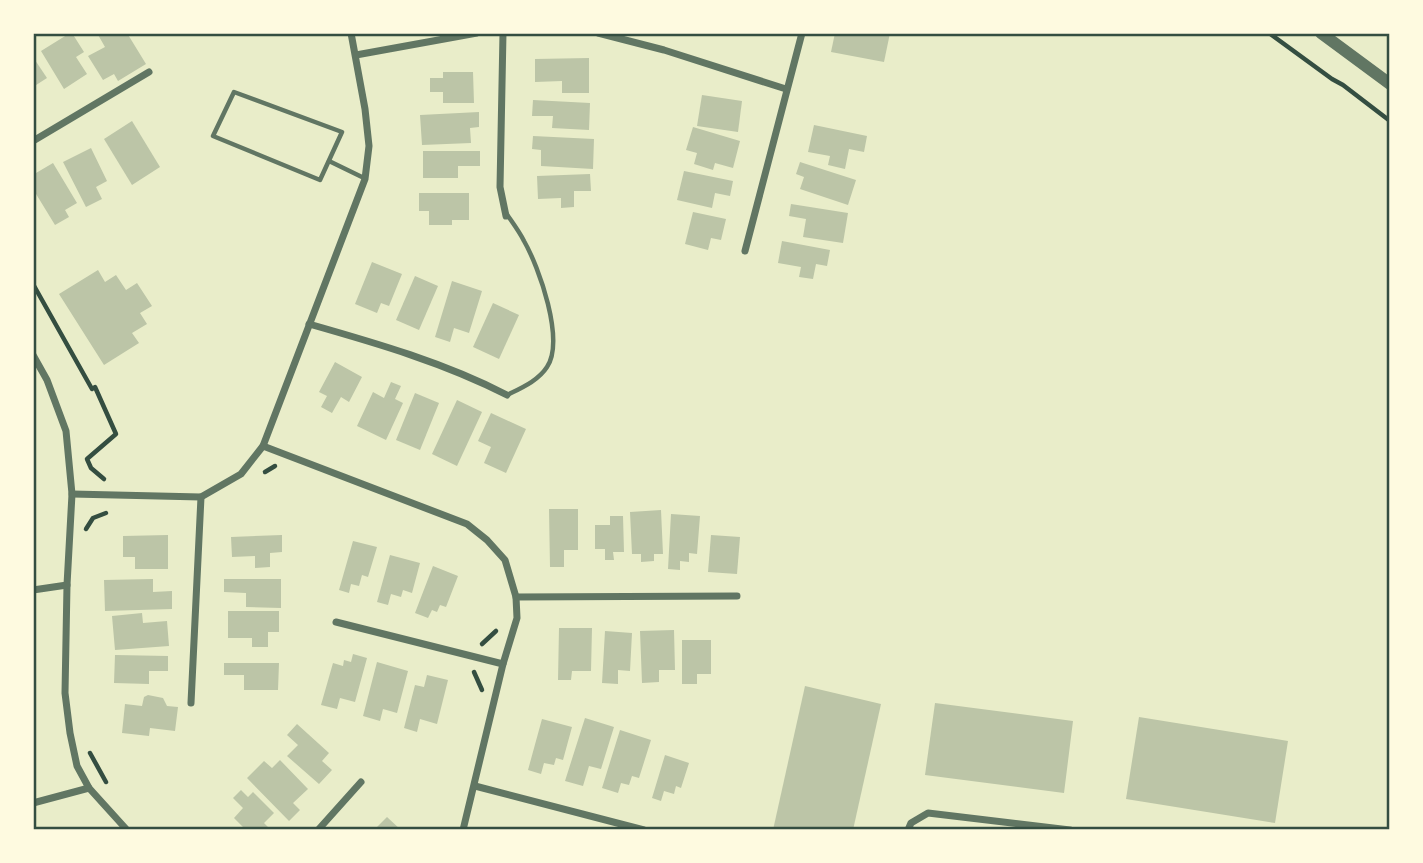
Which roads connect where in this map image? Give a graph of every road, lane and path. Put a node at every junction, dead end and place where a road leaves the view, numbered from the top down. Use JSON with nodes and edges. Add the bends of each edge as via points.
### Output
{"nodes":[{"id":1,"x":351,"y":33,"type":"edge"},
{"id":2,"x":478,"y":33,"type":"edge"},
{"id":3,"x":503,"y":33,"type":"edge"},
{"id":4,"x":598,"y":33,"type":"edge"},
{"id":5,"x":802,"y":33,"type":"edge"},
{"id":6,"x":1269,"y":33,"type":"edge"},
{"id":7,"x":1321,"y":33,"type":"edge"},
{"id":8,"x":356,"y":55,"type":"junction"},
{"id":9,"x":149,"y":72,"type":"dead end"},
{"id":10,"x":1390,"y":84,"type":"edge"},
{"id":11,"x":786,"y":89,"type":"junction"},
{"id":12,"x":1390,"y":121,"type":"edge"},
{"id":13,"x":33,"y":141,"type":"edge"},
{"id":14,"x":329,"y":160,"type":"junction"},
{"id":15,"x":365,"y":178,"type":"junction"},
{"id":16,"x":506,"y":214,"type":"joint"},
{"id":17,"x":745,"y":251,"type":"dead end"},
{"id":18,"x":33,"y":284,"type":"edge"},
{"id":19,"x":309,"y":324,"type":"junction"},
{"id":20,"x":33,"y":355,"type":"edge"},
{"id":21,"x":508,"y":395,"type":"joint"},
{"id":22,"x":263,"y":446,"type":"junction"},
{"id":23,"x":283,"y":466,"type":"dead end"},
{"id":24,"x":265,"y":472,"type":"dead end"},
{"id":25,"x":106,"y":481,"type":"dead end"},
{"id":26,"x":72,"y":494,"type":"junction"},
{"id":27,"x":201,"y":497,"type":"junction"},
{"id":28,"x":106,"y":513,"type":"dead end"},
{"id":29,"x":84,"y":539,"type":"dead end"},
{"id":30,"x":67,"y":585,"type":"junction"},
{"id":31,"x":33,"y":590,"type":"edge"},
{"id":32,"x":737,"y":596,"type":"dead end"},
{"id":33,"x":516,"y":597,"type":"junction"},
{"id":34,"x":336,"y":622,"type":"dead end"},
{"id":35,"x":501,"y":622,"type":"dead end"},
{"id":36,"x":481,"y":645,"type":"dead end"},
{"id":37,"x":503,"y":664,"type":"junction"},
{"id":38,"x":191,"y":703,"type":"dead end"},
{"id":39,"x":88,"y":749,"type":"dead end"},
{"id":40,"x":361,"y":782,"type":"dead end"},
{"id":41,"x":107,"y":784,"type":"dead end"},
{"id":42,"x":475,"y":786,"type":"junction"},
{"id":43,"x":89,"y":789,"type":"junction"},
{"id":44,"x":33,"y":803,"type":"edge"},
{"id":45,"x":127,"y":830,"type":"edge"},
{"id":46,"x":317,"y":830,"type":"edge"},
{"id":47,"x":463,"y":830,"type":"edge"},
{"id":48,"x":644,"y":830,"type":"edge"},
{"id":49,"x":908,"y":830,"type":"edge"},
{"id":50,"x":1070,"y":830,"type":"edge"}],
"edges":[{"from":1,"to":8,"type":"street"},
{"from":2,"to":8,"type":"street"},
{"from":3,"to":16,"type":"street","via":[[500,187]]},
{"from":4,"to":11,"type":"street"},
{"from":5,"to":11,"type":"street"},
{"from":6,"to":12,"type":"path"},
{"from":7,"to":10,"type":"street"},
{"from":8,"to":15,"type":"street","via":[[369,146]]},
{"from":9,"to":13,"type":"street"},
{"from":11,"to":17,"type":"street"},
{"from":14,"to":14,"type":"lane","via":[[320,180],[213,136],[234,92],[342,132]]},
{"from":14,"to":15,"type":"lane"},
{"from":15,"to":19,"type":"street"},
{"from":16,"to":21,"type":"lane","via":[[525,242],[539,276],[551,318],[553,346],[548,366],[528,385]]},
{"from":18,"to":25,"type":"path","via":[[94,387],[116,434],[87,459]]},
{"from":19,"to":21,"type":"street","via":[[391,348]]},
{"from":19,"to":22,"type":"street"},
{"from":20,"to":26,"type":"street","via":[[66,431]]},
{"from":22,"to":27,"type":"street","via":[[241,474]]},
{"from":22,"to":33,"type":"street","via":[[467,524],[505,561]]},
{"from":23,"to":24,"type":"path"},
{"from":26,"to":27,"type":"street"},
{"from":26,"to":30,"type":"street"},
{"from":27,"to":38,"type":"street"},
{"from":28,"to":29,"type":"path","via":[[87,525]]},
{"from":30,"to":31,"type":"street"},
{"from":30,"to":43,"type":"street","via":[[65,692],[77,766]]},
{"from":32,"to":33,"type":"street"},
{"from":33,"to":37,"type":"street","via":[[517,618]]},
{"from":34,"to":37,"type":"street"},
{"from":35,"to":36,"type":"path"},
{"from":37,"to":42,"type":"street"},
{"from":39,"to":41,"type":"path"},
{"from":40,"to":46,"type":"street"},
{"from":42,"to":47,"type":"street"},
{"from":42,"to":48,"type":"street"},
{"from":43,"to":44,"type":"street"},
{"from":43,"to":45,"type":"street"},
{"from":49,"to":50,"type":"street","via":[[928,813]]}]}
